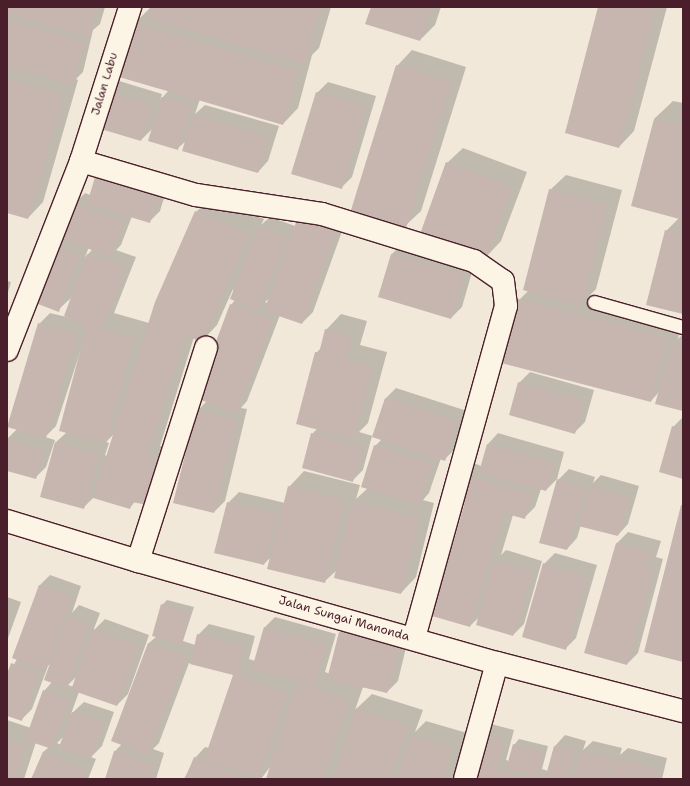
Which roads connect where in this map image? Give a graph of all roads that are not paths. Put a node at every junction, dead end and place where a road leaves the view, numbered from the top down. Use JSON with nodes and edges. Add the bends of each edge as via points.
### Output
{"nodes":[{"id":1,"x":130,"y":7,"type":"edge"},
{"id":2,"x":81,"y":161,"type":"junction"},
{"id":3,"x":594,"y":302,"type":"dead end"},
{"id":4,"x":683,"y":327,"type":"edge"},
{"id":5,"x":206,"y":348,"type":"dead end"},
{"id":6,"x":7,"y":350,"type":"edge"},
{"id":7,"x":7,"y":521,"type":"edge"},
{"id":8,"x":138,"y":561,"type":"junction"},
{"id":9,"x":414,"y":638,"type":"junction"},
{"id":10,"x":497,"y":663,"type":"junction"},
{"id":11,"x":683,"y":711,"type":"edge"},
{"id":12,"x":465,"y":779,"type":"edge"}],
"edges":[{"from":1,"to":2,"type":"street","name":"Jalan Labu"},
{"from":2,"to":6,"type":"street","name":"Jalan Labu"},
{"from":2,"to":9,"type":"street","via":[[196,195],[322,214],[474,261],[503,281],[506,306]]},
{"from":3,"to":4,"type":"lane"},
{"from":5,"to":8,"type":"street"},
{"from":7,"to":8,"type":"street","name":"Jalan Sungai Manonda"},
{"from":8,"to":9,"type":"street","name":"Jalan Sungai Manonda"},
{"from":9,"to":10,"type":"street","name":"Jalan Sungai Manonda"},
{"from":10,"to":11,"type":"street","name":"Jalan Sungai Manonda"},
{"from":10,"to":12,"type":"street"}]}
